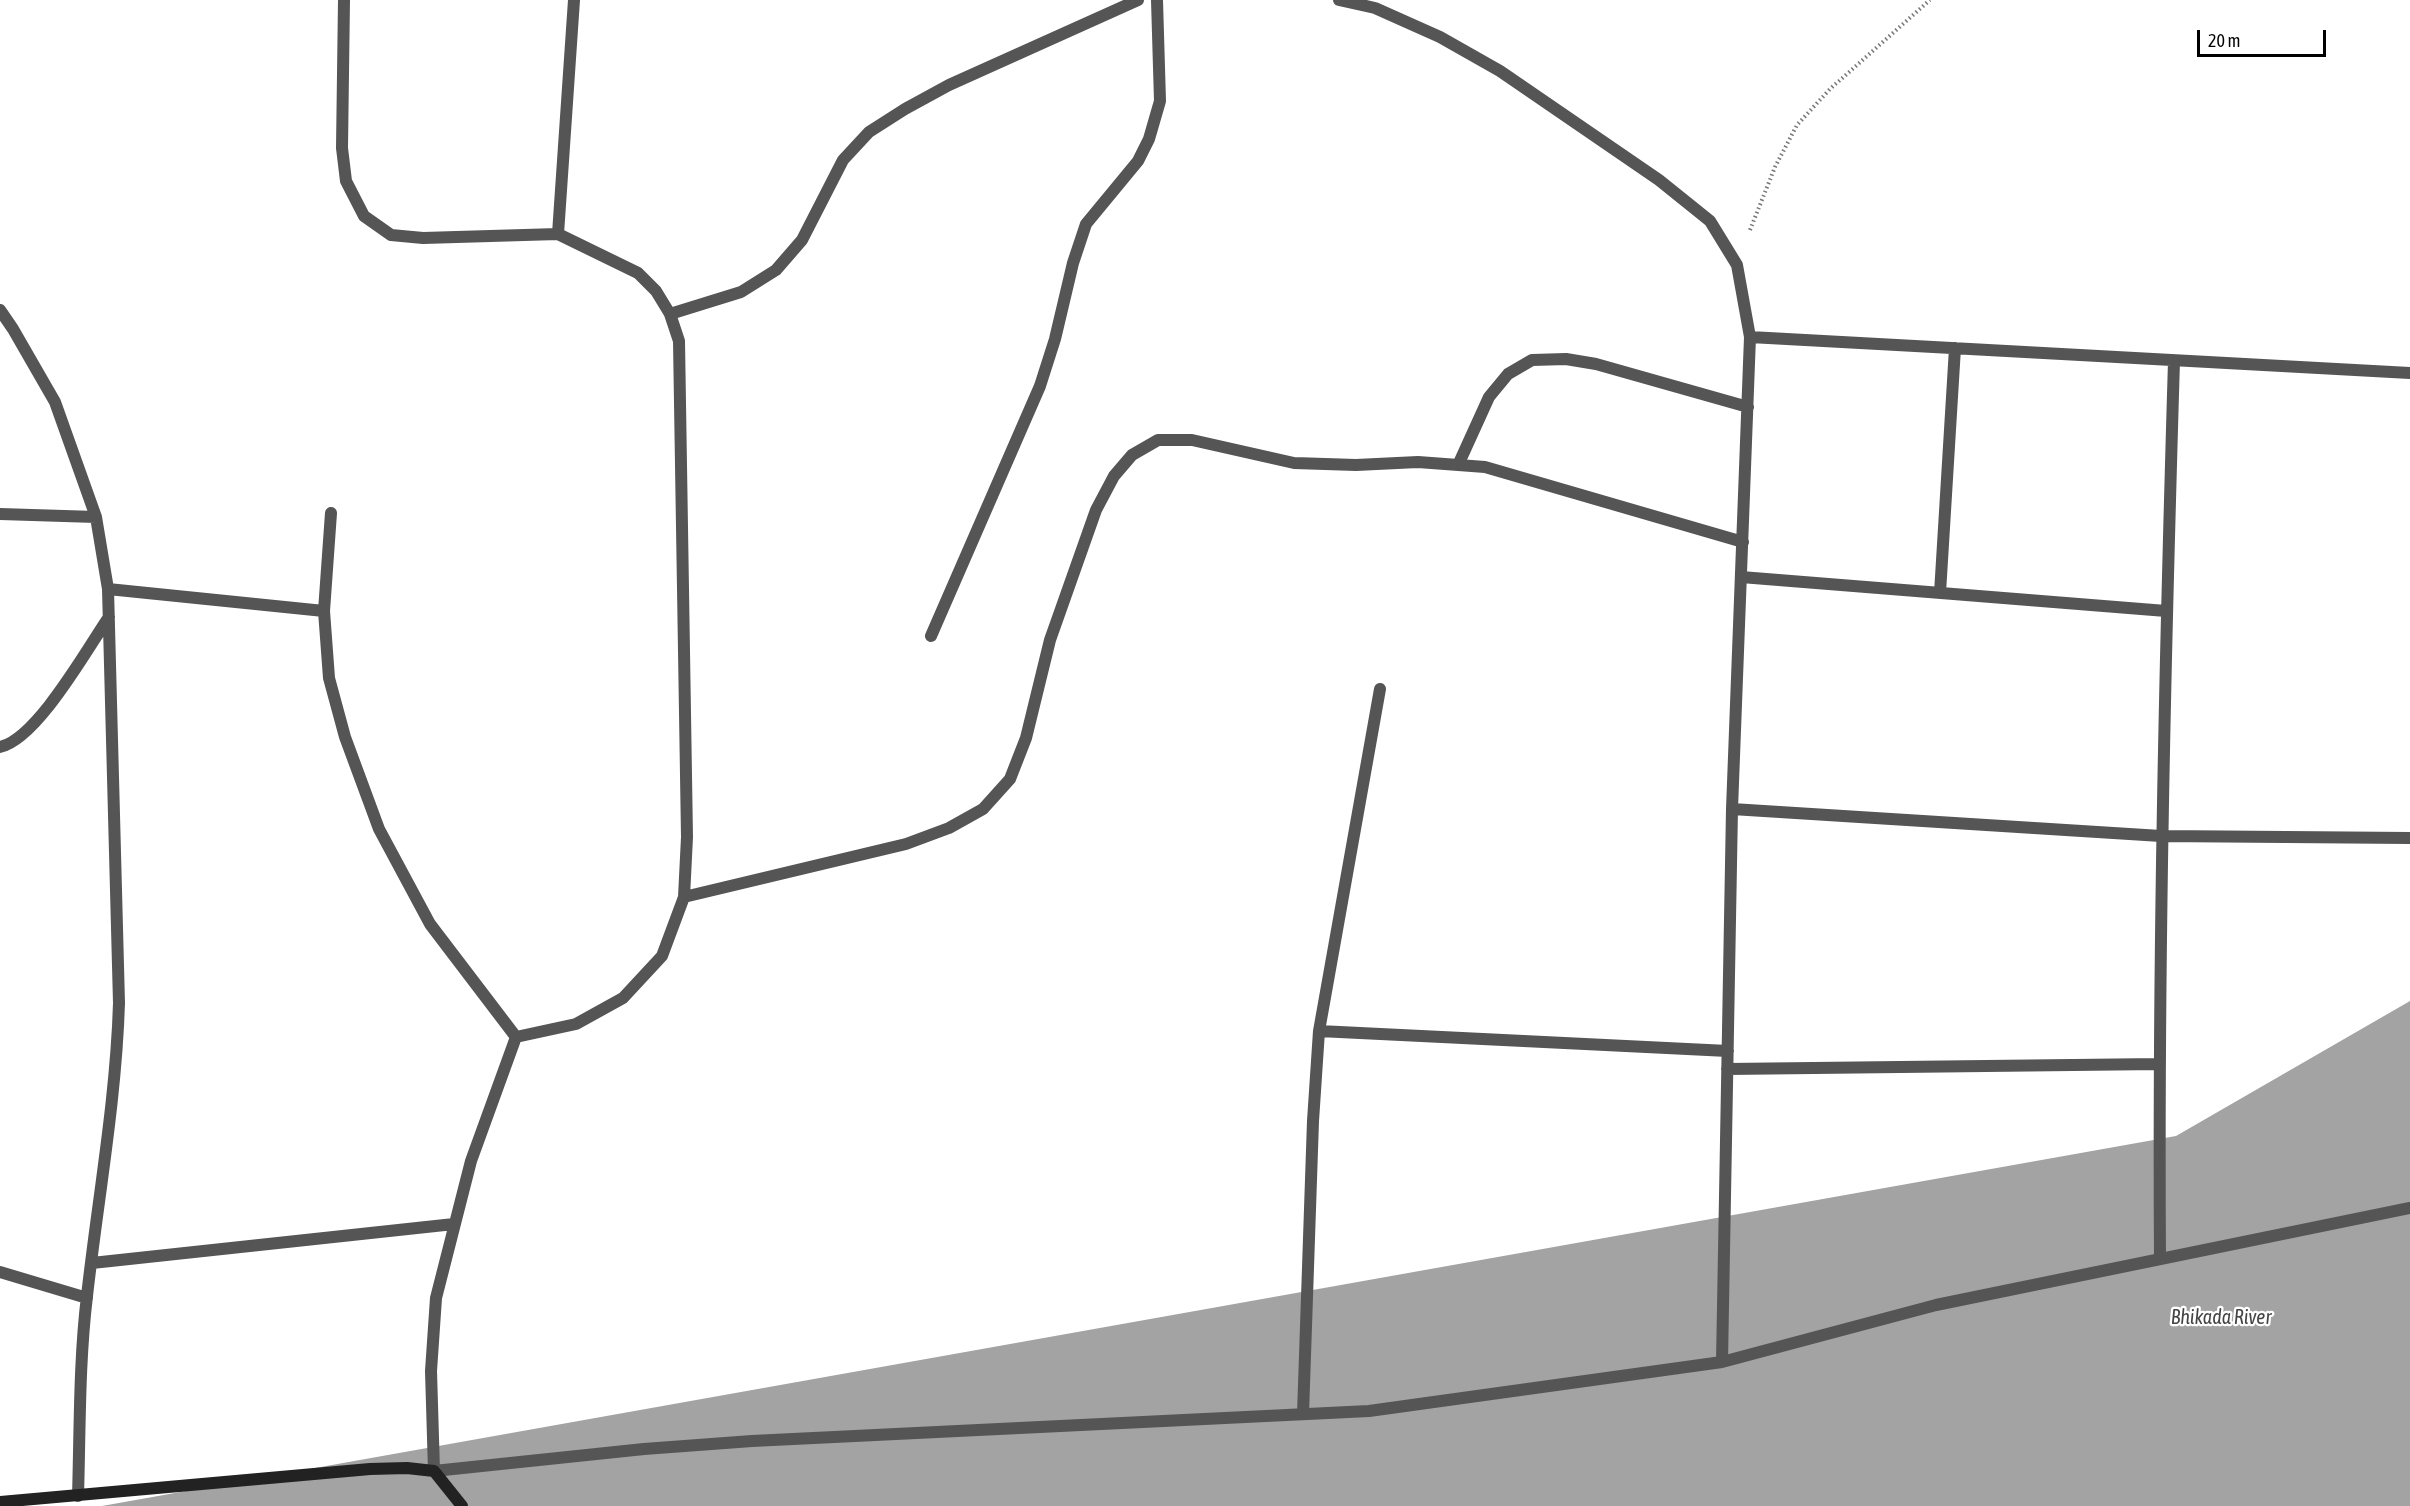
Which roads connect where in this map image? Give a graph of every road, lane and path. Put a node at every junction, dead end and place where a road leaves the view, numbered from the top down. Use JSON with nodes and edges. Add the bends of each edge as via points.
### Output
{"nodes":[{"id":1,"x":344,"y":0,"type":"edge"},
{"id":2,"x":574,"y":0,"type":"edge"},
{"id":3,"x":1138,"y":0,"type":"edge"},
{"id":4,"x":1157,"y":0,"type":"edge"},
{"id":5,"x":1339,"y":0,"type":"edge"},
{"id":6,"x":1930,"y":0,"type":"edge"},
{"id":7,"x":558,"y":234,"type":"junction"},
{"id":8,"x":1737,"y":265,"type":"junction"},
{"id":9,"x":0,"y":310,"type":"edge"},
{"id":10,"x":670,"y":314,"type":"junction"},
{"id":11,"x":1750,"y":337,"type":"junction"},
{"id":12,"x":1955,"y":348,"type":"junction"},
{"id":13,"x":2174,"y":361,"type":"junction"},
{"id":14,"x":2410,"y":373,"type":"edge"},
{"id":15,"x":1748,"y":406,"type":"junction"},
{"id":16,"x":1459,"y":464,"type":"junction"},
{"id":17,"x":332,"y":513,"type":"dead end"},
{"id":18,"x":0,"y":514,"type":"edge"},
{"id":19,"x":96,"y":517,"type":"junction"},
{"id":20,"x":1743,"y":542,"type":"junction"},
{"id":21,"x":1742,"y":577,"type":"junction"},
{"id":22,"x":108,"y":589,"type":"junction"},
{"id":23,"x":1940,"y":593,"type":"junction"},
{"id":24,"x":2166,"y":610,"type":"junction"},
{"id":25,"x":324,"y":611,"type":"junction"},
{"id":26,"x":109,"y":617,"type":"junction"},
{"id":27,"x":931,"y":636,"type":"dead end"},
{"id":28,"x":1380,"y":689,"type":"dead end"},
{"id":29,"x":0,"y":747,"type":"edge"},
{"id":30,"x":1732,"y":809,"type":"junction"},
{"id":31,"x":2161,"y":836,"type":"junction"},
{"id":32,"x":2410,"y":838,"type":"edge"},
{"id":33,"x":684,"y":897,"type":"junction"},
{"id":34,"x":1319,"y":1031,"type":"junction"},
{"id":35,"x":516,"y":1037,"type":"junction"},
{"id":36,"x":1728,"y":1051,"type":"junction"},
{"id":37,"x":2159,"y":1064,"type":"junction"},
{"id":38,"x":1727,"y":1069,"type":"junction"},
{"id":39,"x":2410,"y":1208,"type":"edge"},
{"id":40,"x":454,"y":1224,"type":"junction"},
{"id":41,"x":2160,"y":1259,"type":"junction"},
{"id":42,"x":92,"y":1263,"type":"junction"},
{"id":43,"x":0,"y":1272,"type":"edge"},
{"id":44,"x":87,"y":1298,"type":"junction"},
{"id":45,"x":1722,"y":1362,"type":"junction"},
{"id":46,"x":1303,"y":1414,"type":"junction"},
{"id":47,"x":434,"y":1472,"type":"junction"},
{"id":48,"x":78,"y":1496,"type":"junction"},
{"id":49,"x":0,"y":1502,"type":"edge"},
{"id":50,"x":15,"y":1503,"type":"edge"},
{"id":51,"x":462,"y":1506,"type":"edge"}],
"edges":[{"from":1,"to":7,"type":"street","via":[[342,148],[346,181],[364,216],[391,235],[423,238]]},
{"from":2,"to":7,"type":"street"},
{"from":3,"to":10,"type":"street","via":[[949,85],[869,132],[843,160],[802,240],[776,270],[741,292]]},
{"from":4,"to":27,"type":"street","via":[[1160,101],[1149,139],[1138,161],[1086,224],[1040,386]]},
{"from":5,"to":8,"type":"street","via":[[1375,8],[1500,71],[1659,180],[1710,221]]},
{"from":6,"to":8,"type":"path","via":[[1830,89],[1797,125],[1775,167]]},
{"from":7,"to":10,"type":"street","via":[[638,273],[656,291]]},
{"from":8,"to":11,"type":"street"},
{"from":9,"to":19,"type":"street","via":[[55,402]]},
{"from":10,"to":33,"type":"street","via":[[678,341],[687,837]]},
{"from":11,"to":12,"type":"street"},
{"from":11,"to":15,"type":"street"},
{"from":12,"to":13,"type":"street"},
{"from":12,"to":23,"type":"street"},
{"from":13,"to":14,"type":"street"},
{"from":13,"to":24,"type":"street"},
{"from":15,"to":16,"type":"street","via":[[1596,364],[1566,359],[1532,360],[1508,374],[1489,397]]},
{"from":15,"to":20,"type":"street"},
{"from":16,"to":20,"type":"street","via":[[1485,467]]},
{"from":16,"to":33,"type":"street","via":[[1294,464],[1192,440],[1158,440],[1132,454],[1114,476],[1096,510],[1053,630],[1026,738],[1010,779],[984,809],[949,828],[906,844]]},
{"from":17,"to":25,"type":"street"},
{"from":18,"to":19,"type":"street"},
{"from":19,"to":22,"type":"street"},
{"from":20,"to":21,"type":"street"},
{"from":21,"to":23,"type":"street"},
{"from":21,"to":30,"type":"street"},
{"from":22,"to":25,"type":"street"},
{"from":22,"to":26,"type":"street"},
{"from":23,"to":24,"type":"street"},
{"from":24,"to":31,"type":"street"},
{"from":25,"to":35,"type":"street","via":[[329,678],[345,736],[379,829],[430,924]]},
{"from":26,"to":29,"type":"street","via":[[29,730]]},
{"from":26,"to":42,"type":"street","via":[[118,1062]]},
{"from":28,"to":34,"type":"street"},
{"from":30,"to":31,"type":"street"},
{"from":30,"to":36,"type":"street"},
{"from":31,"to":32,"type":"street"},
{"from":31,"to":37,"type":"street"},
{"from":33,"to":35,"type":"street","via":[[662,957],[623,998],[576,1024]]},
{"from":34,"to":36,"type":"street"},
{"from":34,"to":46,"type":"street"},
{"from":35,"to":40,"type":"street","via":[[471,1161]]},
{"from":36,"to":38,"type":"street"},
{"from":37,"to":38,"type":"street"},
{"from":37,"to":41,"type":"street"},
{"from":38,"to":45,"type":"street"},
{"from":39,"to":41,"type":"street"},
{"from":40,"to":42,"type":"street"},
{"from":40,"to":47,"type":"street","via":[[436,1298],[431,1371]]},
{"from":41,"to":45,"type":"street","via":[[1936,1305]]},
{"from":42,"to":44,"type":"street"},
{"from":43,"to":44,"type":"street"},
{"from":44,"to":48,"type":"street"},
{"from":45,"to":46,"type":"street","via":[[1369,1412]]},
{"from":46,"to":47,"type":"street","via":[[752,1441]]},
{"from":47,"to":48,"type":"street","via":[[370,1469]]},
{"from":47,"to":51,"type":"street"},
{"from":48,"to":50,"type":"street"},
{"from":49,"to":50,"type":"street"}]}
